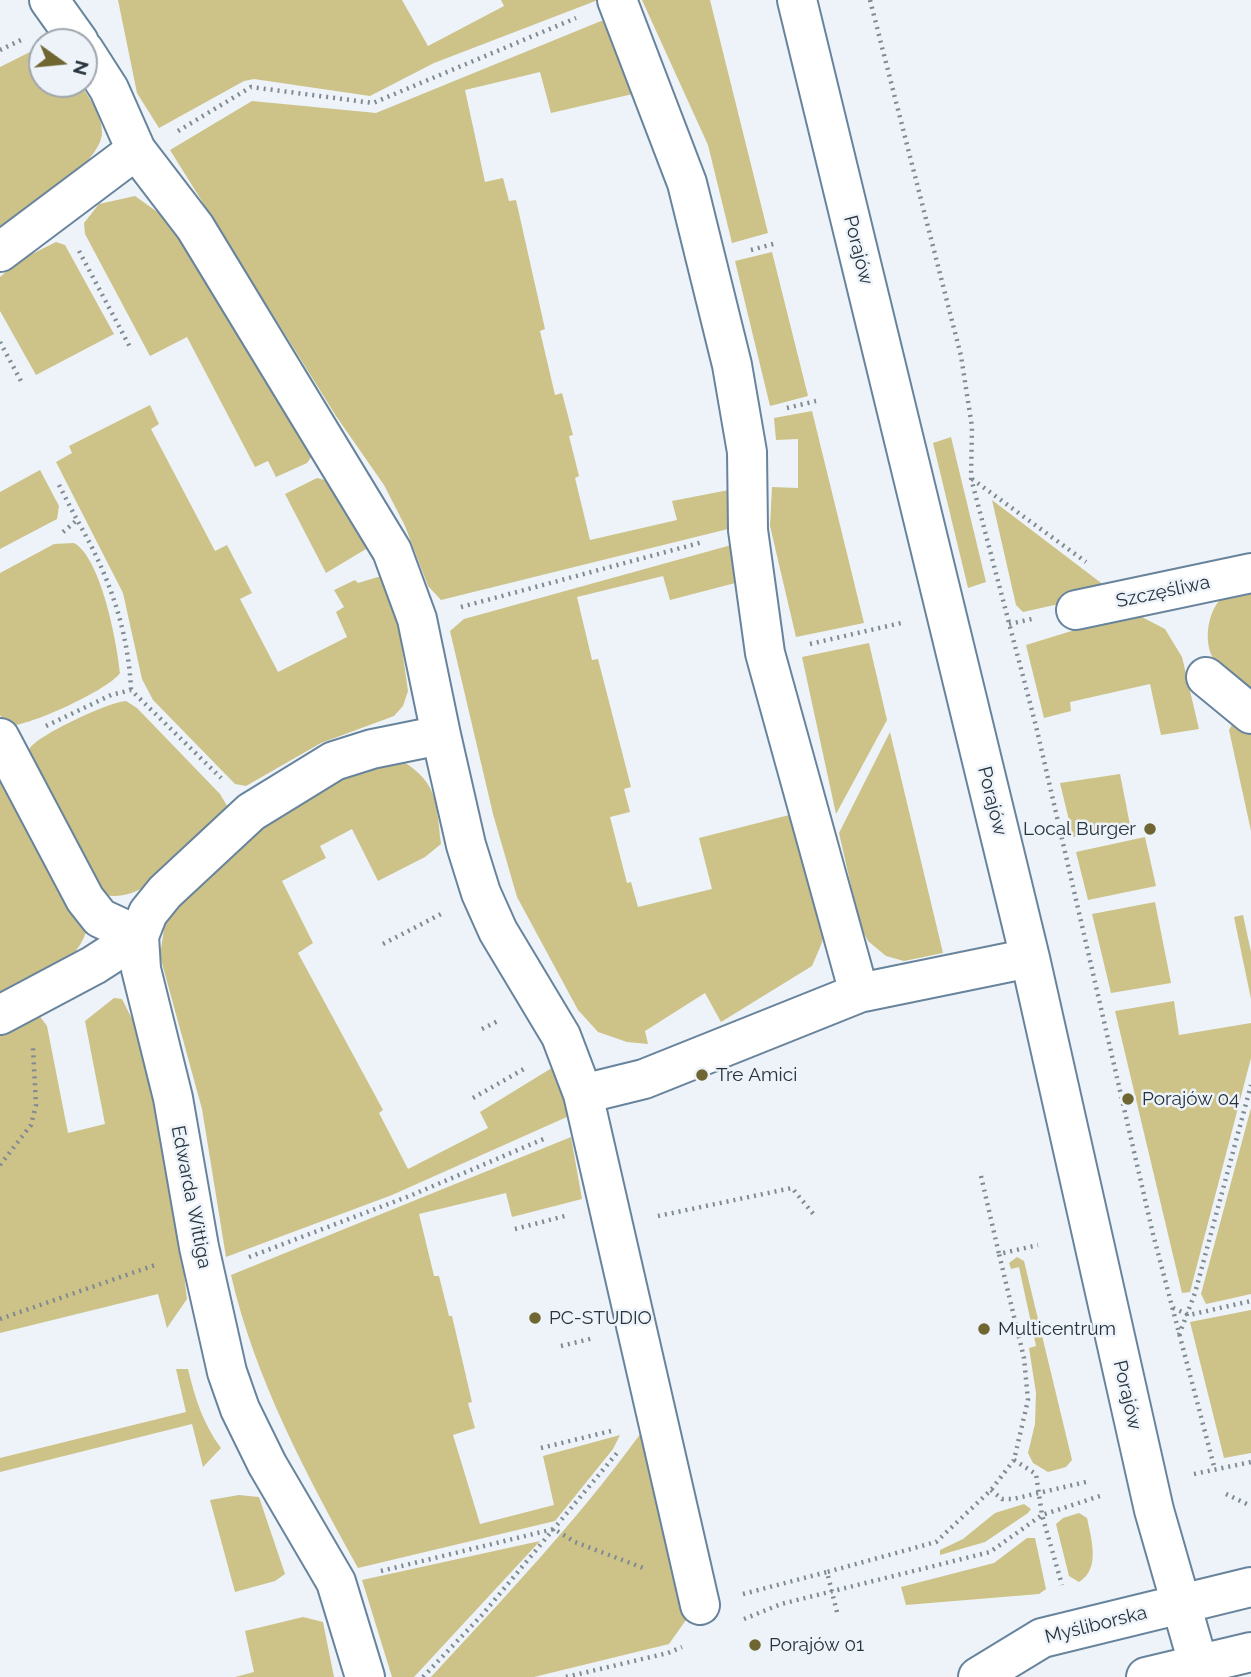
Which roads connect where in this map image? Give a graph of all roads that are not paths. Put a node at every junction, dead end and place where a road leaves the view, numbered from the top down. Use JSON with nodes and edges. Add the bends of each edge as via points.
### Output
{"nodes":[{"id":1,"x":49,"y":0,"type":"edge"},
{"id":2,"x":81,"y":0,"type":"edge"},
{"id":3,"x":617,"y":0,"type":"edge"},
{"id":4,"x":797,"y":0,"type":"edge"},
{"id":5,"x":70,"y":28,"type":"edge"},
{"id":6,"x":80,"y":28,"type":"edge"},
{"id":7,"x":98,"y":72,"type":"edge"},
{"id":8,"x":153,"y":143,"type":"junction"},
{"id":9,"x":0,"y":252,"type":"edge"},
{"id":10,"x":1251,"y":573,"type":"edge"},
{"id":11,"x":1076,"y":610,"type":"dead end"},
{"id":12,"x":1206,"y":677,"type":"dead end"},
{"id":13,"x":1251,"y":714,"type":"edge"},
{"id":14,"x":441,"y":735,"type":"junction"},
{"id":15,"x":1,"y":744,"type":"edge"},
{"id":16,"x":139,"y":936,"type":"junction"},
{"id":17,"x":1030,"y":958,"type":"junction"},
{"id":18,"x":859,"y":993,"type":"junction"},
{"id":19,"x":13,"y":1009,"type":"edge"},
{"id":20,"x":586,"y":1109,"type":"junction"},
{"id":21,"x":1251,"y":1587,"type":"edge"},
{"id":22,"x":698,"y":1595,"type":"road end"},
{"id":23,"x":1181,"y":1604,"type":"junction"},
{"id":24,"x":1251,"y":1651,"type":"edge"},
{"id":25,"x":1200,"y":1671,"type":"edge"},
{"id":26,"x":365,"y":1677,"type":"edge"},
{"id":27,"x":978,"y":1677,"type":"edge"},
{"id":28,"x":1146,"y":1677,"type":"edge"}],
"edges":[{"from":1,"to":5,"type":"street"},
{"from":2,"to":6,"type":"street"},
{"from":3,"to":18,"type":"street","via":[[687,183],[732,365],[747,452],[748,530],[765,653]]},
{"from":4,"to":17,"type":"street","name":"Porajów"},
{"from":7,"to":8,"type":"street"},
{"from":8,"to":9,"type":"street"},
{"from":8,"to":14,"type":"street","via":[[195,227],[392,551],[417,619]]},
{"from":10,"to":11,"type":"street","name":"Szczęśliwa"},
{"from":12,"to":13,"type":"street"},
{"from":14,"to":16,"type":"street","via":[[334,761],[251,812],[165,892],[148,913]]},
{"from":14,"to":20,"type":"street","via":[[481,893],[565,1046]]},
{"from":15,"to":16,"type":"street","via":[[85,900],[100,918]]},
{"from":16,"to":19,"type":"street"},
{"from":16,"to":26,"type":"street","name":"Edwarda Wittiga","via":[[141,969],[173,1098],[227,1372],[267,1464],[336,1582]]},
{"from":17,"to":18,"type":"street"},
{"from":17,"to":23,"type":"street","name":"Porajów","via":[[1071,1154]]},
{"from":18,"to":20,"type":"street","via":[[644,1079]]},
{"from":20,"to":22,"type":"street","via":[[648,1416]]},
{"from":21,"to":23,"type":"street","name":"Myśliborska"},
{"from":23,"to":25,"type":"street"},
{"from":23,"to":27,"type":"street","name":"Myśliborska","via":[[1042,1638]]},
{"from":24,"to":25,"type":"street"},
{"from":25,"to":28,"type":"street"}]}
